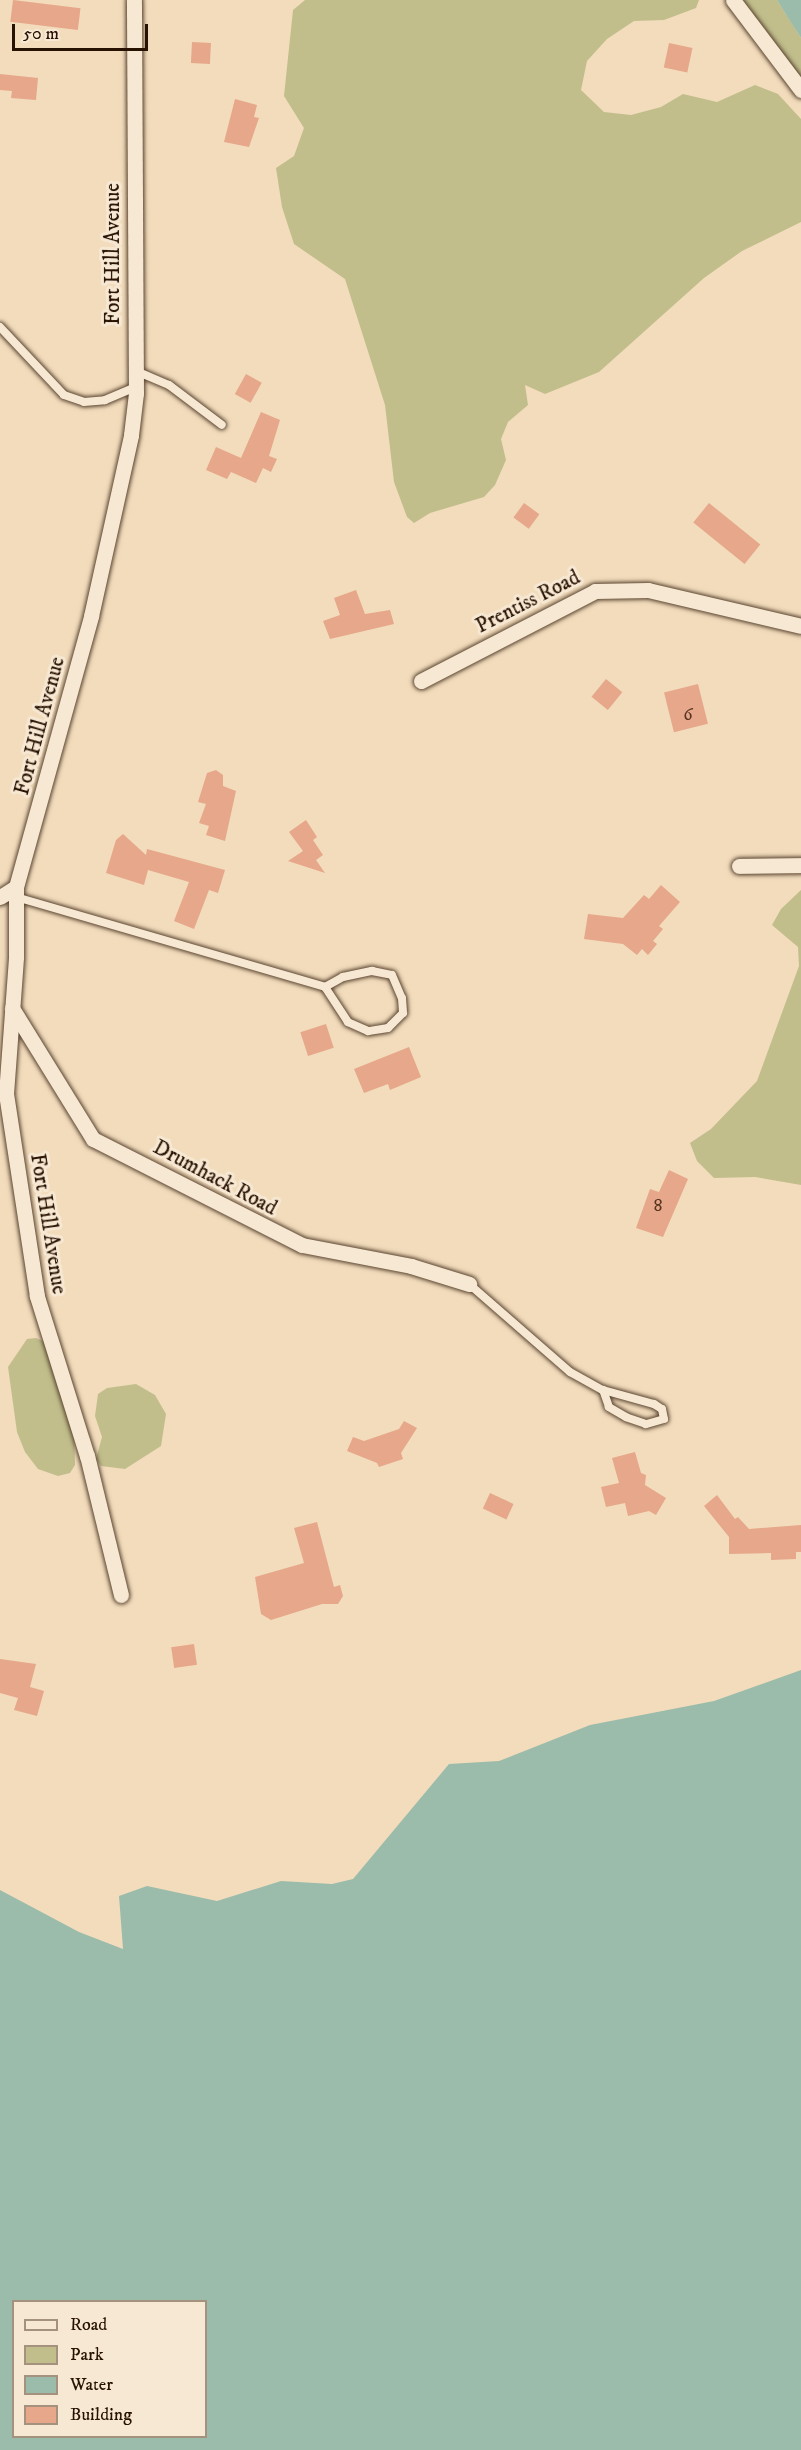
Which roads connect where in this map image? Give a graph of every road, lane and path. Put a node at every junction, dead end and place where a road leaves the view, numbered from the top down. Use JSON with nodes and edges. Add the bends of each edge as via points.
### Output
{"nodes":[{"id":1,"x":134,"y":0,"type":"edge"},
{"id":2,"x":733,"y":0,"type":"edge"},
{"id":3,"x":801,"y":90,"type":"edge"},
{"id":4,"x":0,"y":327,"type":"edge"},
{"id":5,"x":135,"y":371,"type":"junction"},
{"id":6,"x":136,"y":387,"type":"junction"},
{"id":7,"x":222,"y":425,"type":"dead end"},
{"id":8,"x":801,"y":626,"type":"edge"},
{"id":9,"x":421,"y":681,"type":"dead end"},
{"id":10,"x":801,"y":865,"type":"edge"},
{"id":11,"x":739,"y":866,"type":"dead end"},
{"id":12,"x":16,"y":892,"type":"junction"},
{"id":13,"x":0,"y":897,"type":"edge"},
{"id":14,"x":325,"y":987,"type":"junction"},
{"id":15,"x":12,"y":1008,"type":"junction"},
{"id":16,"x":469,"y":1284,"type":"joint"},
{"id":17,"x":603,"y":1390,"type":"junction"},
{"id":18,"x":120,"y":1595,"type":"dead end"}],
"edges":[{"from":1,"to":5,"type":"street","name":"Fort Hill Avenue"},
{"from":2,"to":3,"type":"street"},
{"from":4,"to":6,"type":"lane","via":[[64,395],[84,402],[105,400]]},
{"from":5,"to":6,"type":"street","name":"Fort Hill Avenue"},
{"from":5,"to":7,"type":"lane","via":[[169,385]]},
{"from":6,"to":12,"type":"street","name":"Fort Hill Avenue","via":[[131,435],[91,616]]},
{"from":8,"to":9,"type":"street","name":"Prentiss Road","via":[[648,590],[595,591]]},
{"from":10,"to":11,"type":"street"},
{"from":12,"to":13,"type":"street"},
{"from":12,"to":14,"type":"lane"},
{"from":12,"to":15,"type":"street","name":"Fort Hill Avenue"},
{"from":14,"to":14,"type":"lane","via":[[348,1022],[368,1031],[388,1028],[403,1013],[402,998],[392,975],[366,972]]},
{"from":15,"to":16,"type":"street","name":"Drumhack Road","via":[[93,1139],[302,1245],[411,1266]]},
{"from":15,"to":18,"type":"street","name":"Fort Hill Avenue","via":[[6,1094],[37,1296],[87,1456]]},
{"from":16,"to":17,"type":"lane","via":[[551,1358]]},
{"from":17,"to":17,"type":"lane","via":[[609,1407],[626,1417],[646,1424],[664,1419],[662,1409],[654,1404]]}]}
